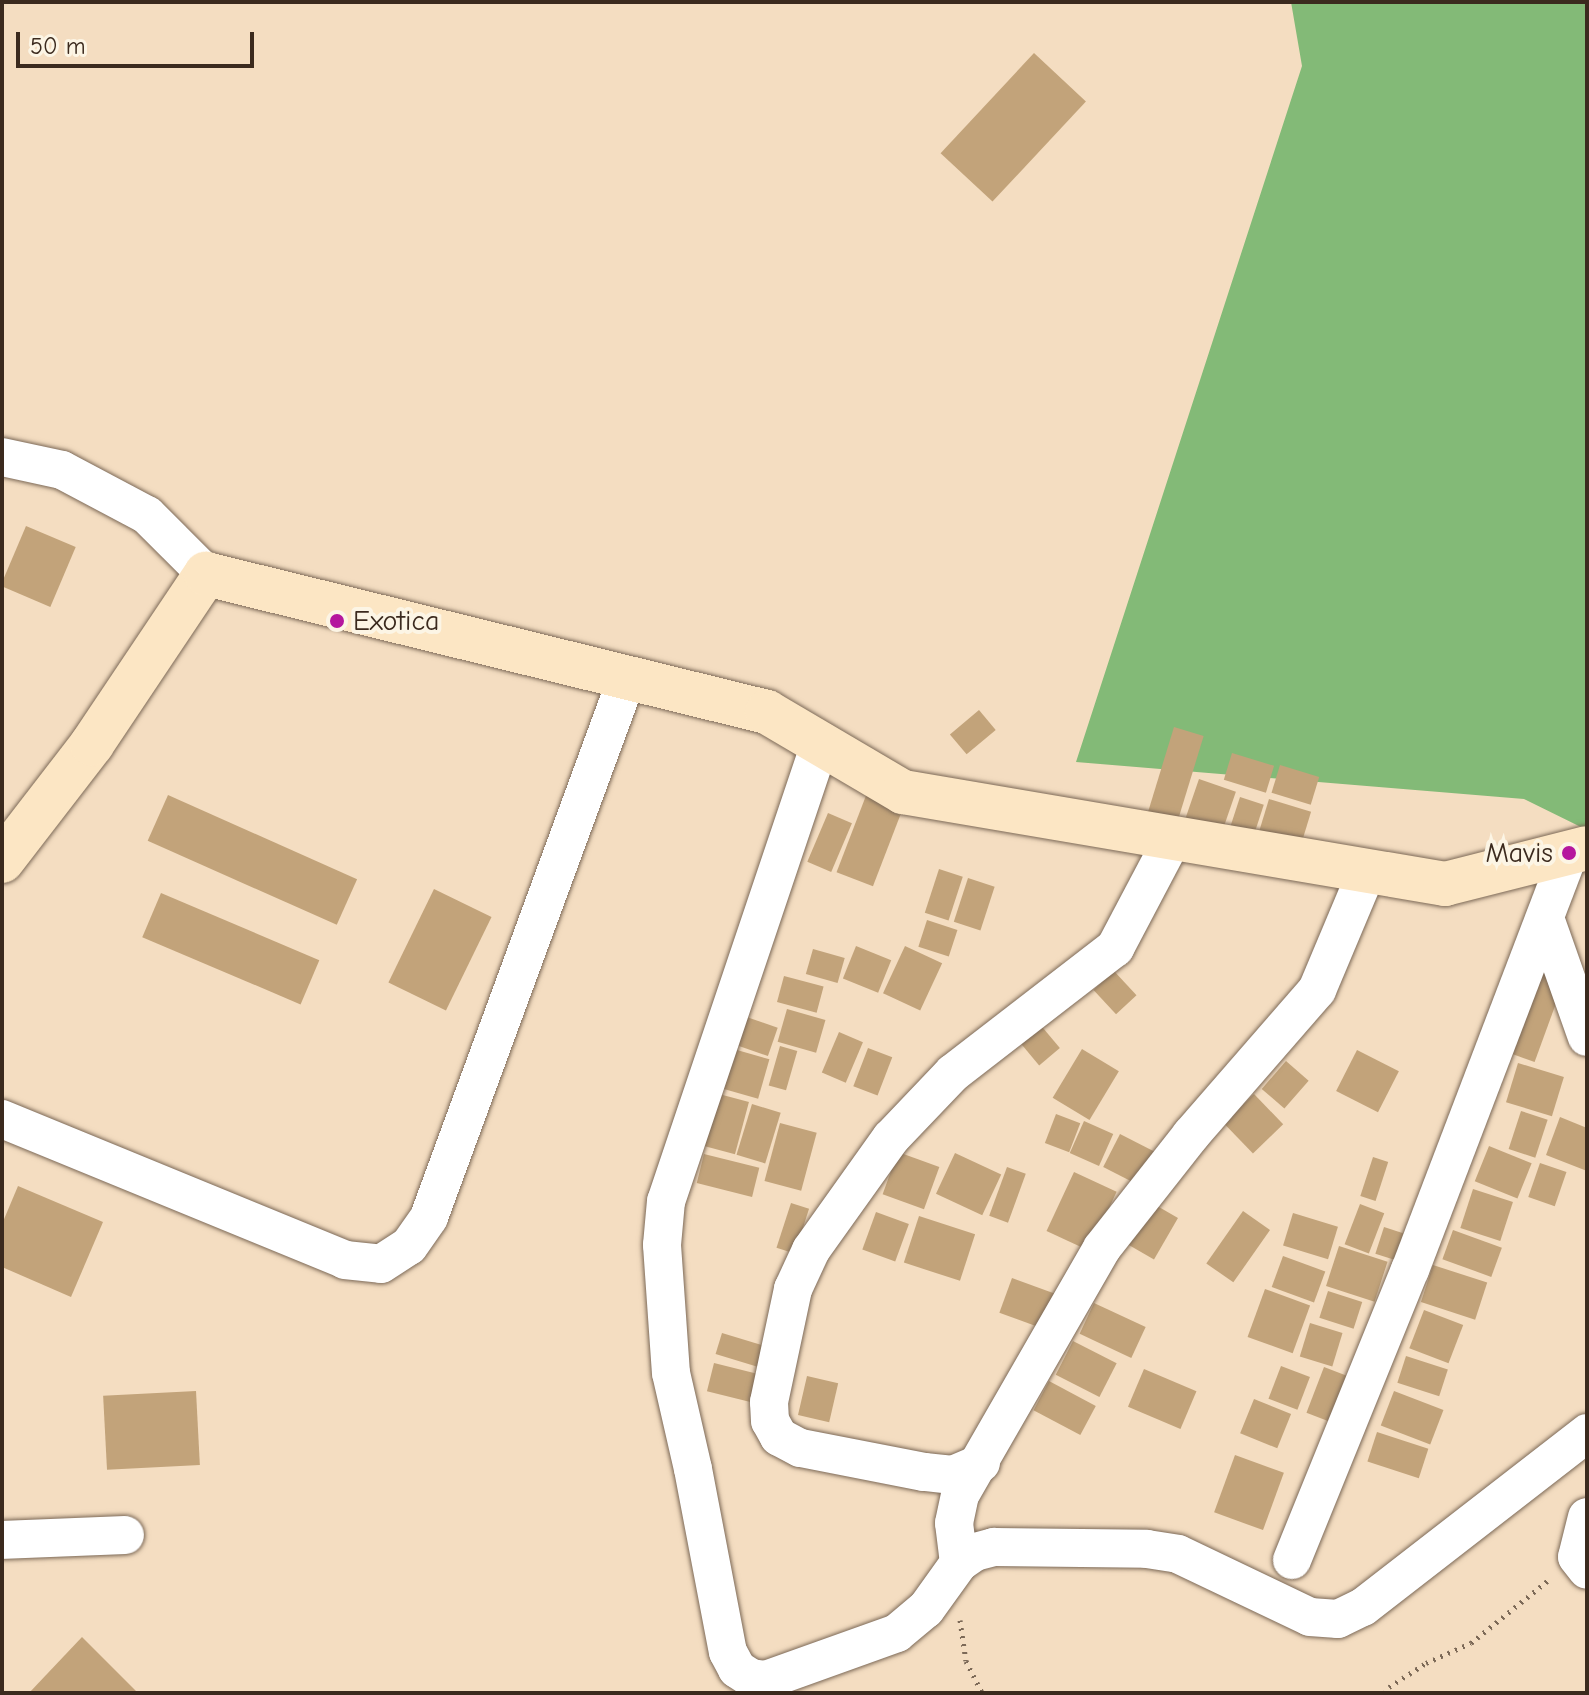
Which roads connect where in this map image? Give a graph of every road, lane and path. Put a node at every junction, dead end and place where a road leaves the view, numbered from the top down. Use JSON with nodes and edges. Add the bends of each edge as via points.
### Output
{"nodes":[{"id":1,"x":2,"y":457,"type":"edge"},
{"id":2,"x":206,"y":574,"type":"junction"},
{"id":3,"x":627,"y":678,"type":"junction"},
{"id":4,"x":821,"y":741,"type":"junction"},
{"id":5,"x":1173,"y":838,"type":"junction"},
{"id":6,"x":1578,"y":851,"type":"edge"},
{"id":7,"x":2,"y":861,"type":"edge"},
{"id":8,"x":1367,"y":871,"type":"junction"},
{"id":9,"x":1545,"y":918,"type":"junction"},
{"id":10,"x":1587,"y":1037,"type":"edge"},
{"id":11,"x":2,"y":1119,"type":"edge"},
{"id":12,"x":1587,"y":1433,"type":"edge"},
{"id":13,"x":981,"y":1463,"type":"junction"},
{"id":14,"x":1587,"y":1517,"type":"edge"},
{"id":15,"x":125,"y":1535,"type":"dead end"},
{"id":16,"x":2,"y":1540,"type":"edge"},
{"id":17,"x":1292,"y":1560,"type":"dead end"},
{"id":18,"x":959,"y":1563,"type":"junction"},
{"id":19,"x":1584,"y":1571,"type":"edge"},
{"id":20,"x":982,"y":1693,"type":"edge"},
{"id":21,"x":1385,"y":1693,"type":"edge"}],
"edges":[{"from":1,"to":2,"type":"street","via":[[62,470],[147,515]]},
{"from":2,"to":3,"type":"street"},
{"from":2,"to":7,"type":"street","via":[[92,744]]},
{"from":3,"to":4,"type":"street","via":[[767,712]]},
{"from":3,"to":11,"type":"street","via":[[429,1217],[409,1246],[381,1264],[345,1260]]},
{"from":4,"to":5,"type":"street","via":[[903,792]]},
{"from":4,"to":18,"type":"street","via":[[666,1201],[662,1245],[671,1373],[728,1652],[737,1669],[766,1680],[897,1633],[926,1609]]},
{"from":5,"to":8,"type":"street"},
{"from":5,"to":13,"type":"street","via":[[1115,948],[953,1073],[901,1127],[840,1206],[793,1289],[769,1402],[770,1421],[779,1437],[800,1448],[924,1472],[953,1475]]},
{"from":6,"to":8,"type":"street","via":[[1445,884]]},
{"from":6,"to":9,"type":"street"},
{"from":8,"to":13,"type":"street","via":[[1317,990],[1102,1248]]},
{"from":9,"to":10,"type":"street"},
{"from":9,"to":17,"type":"street"},
{"from":12,"to":18,"type":"street","via":[[1363,1607],[1338,1619],[1310,1617],[1207,1565],[1163,1551],[994,1547]]},
{"from":13,"to":18,"type":"street","via":[[956,1508]]},
{"from":14,"to":19,"type":"street"},
{"from":15,"to":16,"type":"street"},
{"from":18,"to":20,"type":"path","via":[[966,1661]]},
{"from":19,"to":21,"type":"path","via":[[1471,1643],[1426,1663]]}]}
